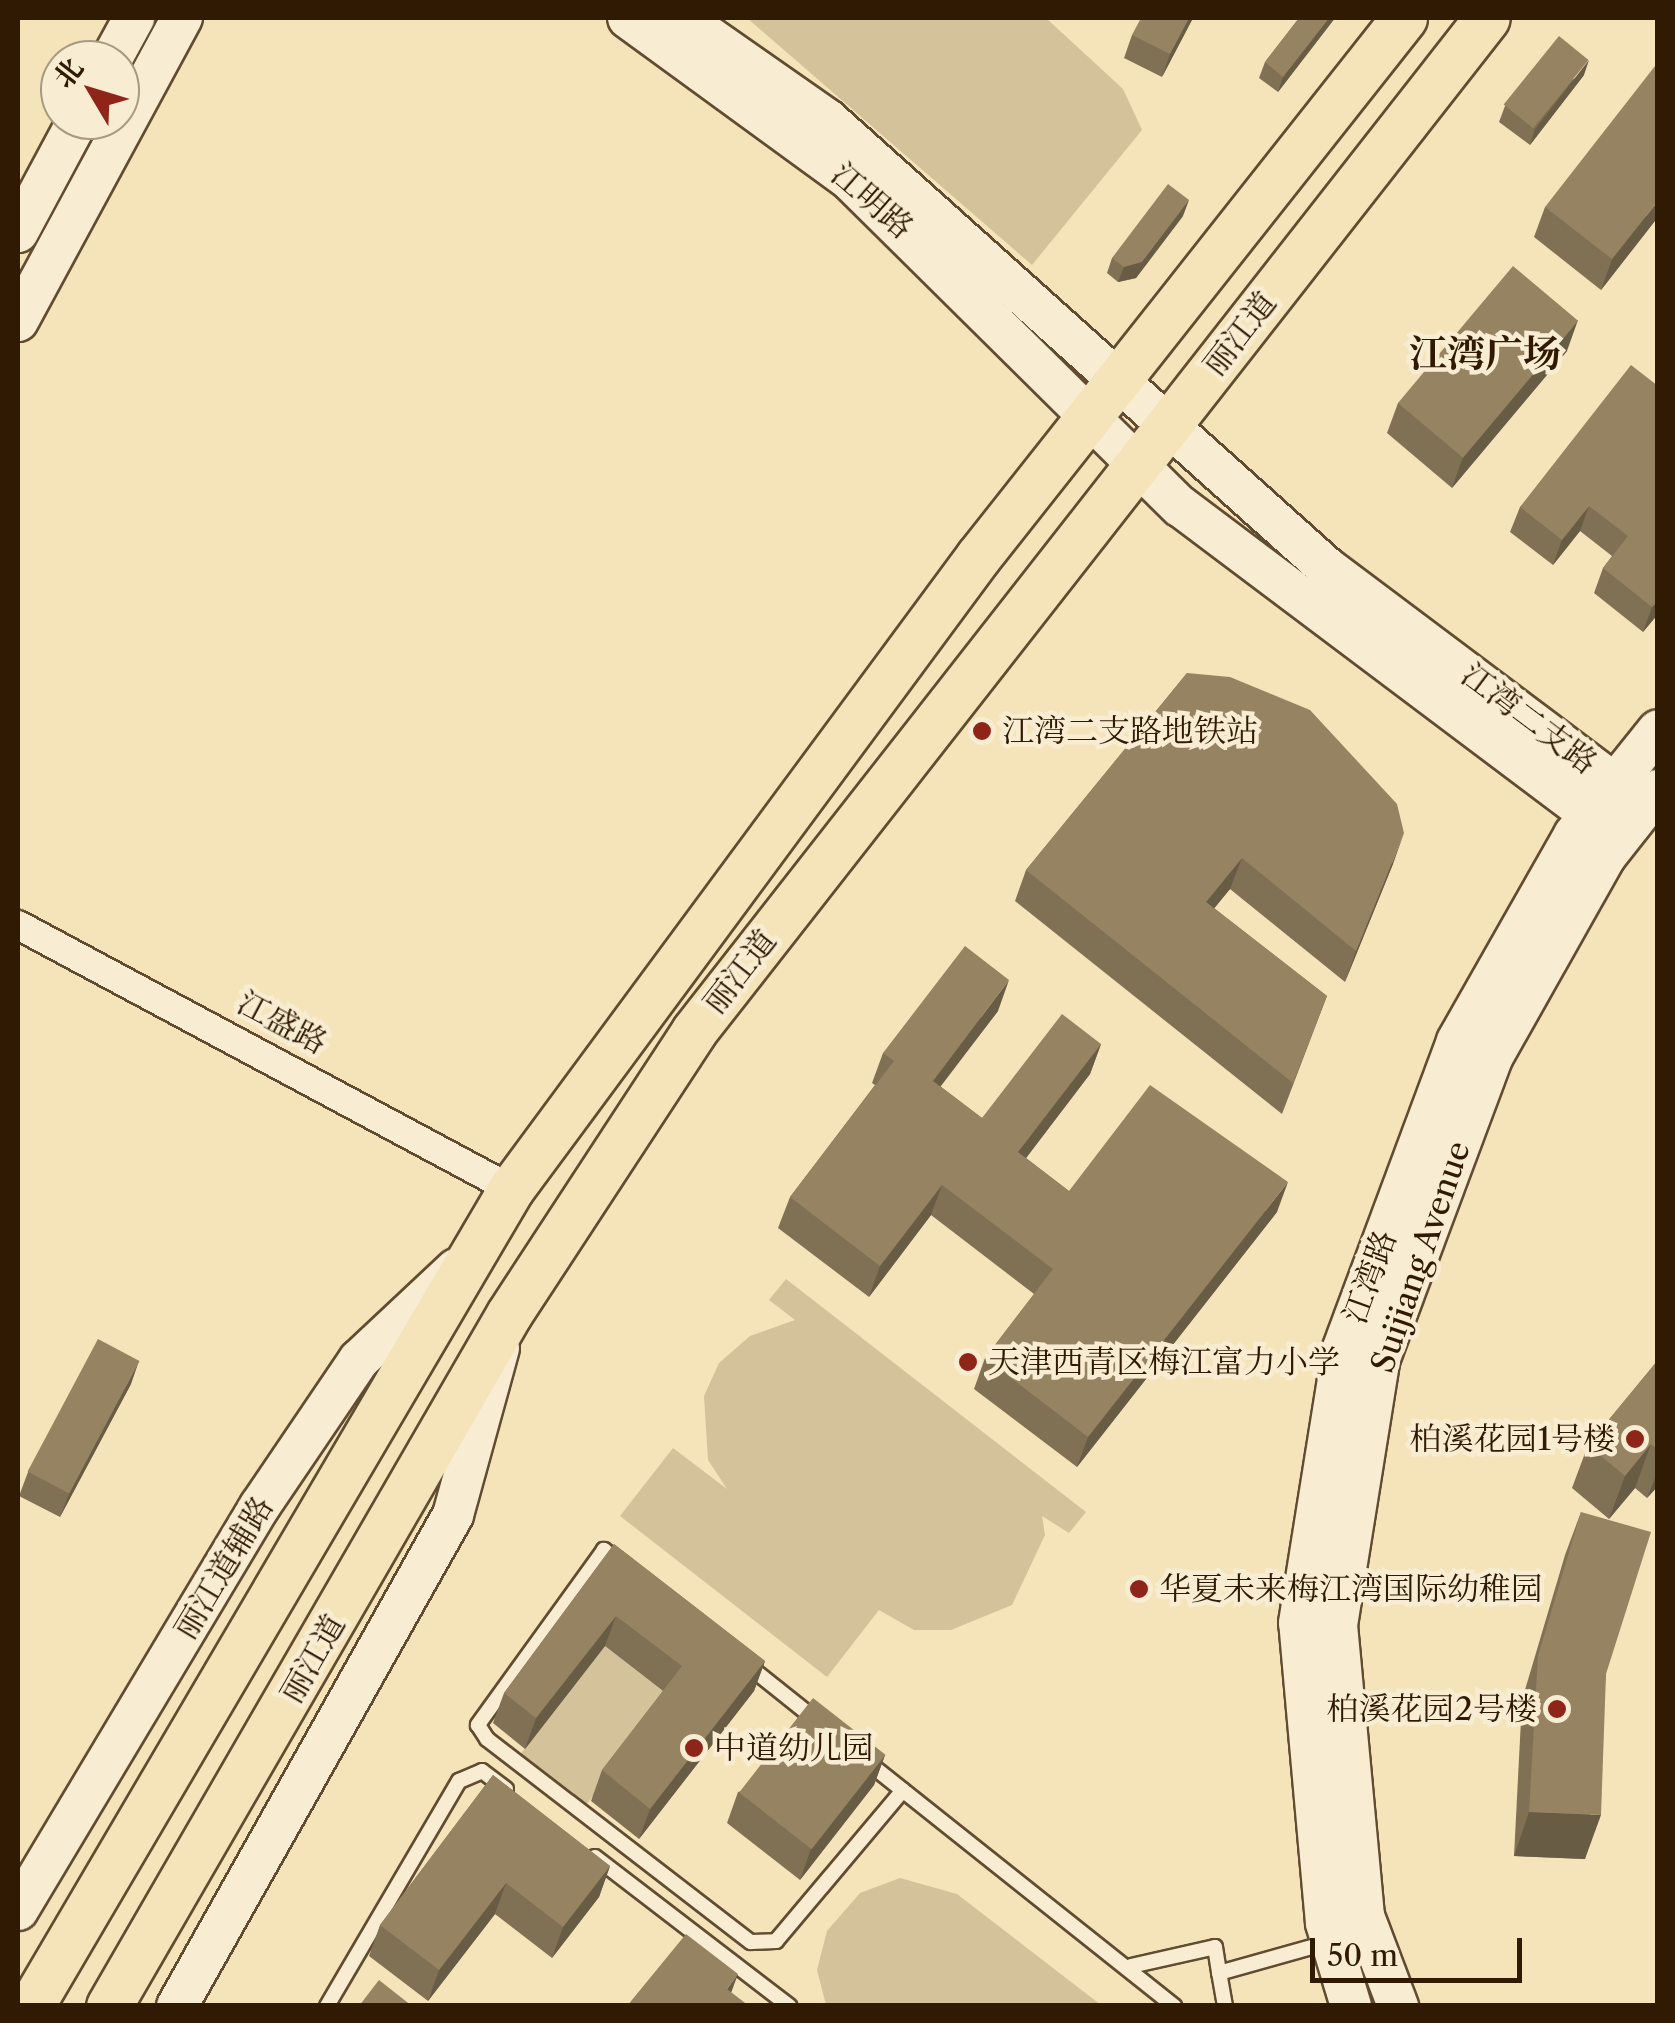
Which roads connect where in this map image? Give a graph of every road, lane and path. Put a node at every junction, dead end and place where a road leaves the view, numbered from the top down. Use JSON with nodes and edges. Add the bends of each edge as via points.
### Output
{"nodes":[{"id":1,"x":134,"y":18,"type":"edge"},
{"id":2,"x":182,"y":18,"type":"edge"},
{"id":3,"x":628,"y":18,"type":"edge"},
{"id":4,"x":682,"y":18,"type":"edge"},
{"id":5,"x":1404,"y":18,"type":"edge"},
{"id":6,"x":1487,"y":18,"type":"edge"},
{"id":7,"x":121,"y":40,"type":"edge"},
{"id":8,"x":67,"y":140,"type":"edge"},
{"id":9,"x":18,"y":232,"type":"edge"},
{"id":10,"x":18,"y":321,"type":"edge"},
{"id":11,"x":1114,"y":384,"type":"junction"},
{"id":12,"x":1086,"y":420,"type":"junction"},
{"id":13,"x":1166,"y":429,"type":"junction"},
{"id":14,"x":1136,"y":466,"type":"junction"},
{"id":15,"x":1658,"y":730,"type":"edge"},
{"id":16,"x":1615,"y":784,"type":"junction"},
{"id":17,"x":1658,"y":790,"type":"edge"},
{"id":18,"x":1591,"y":815,"type":"junction"},
{"id":19,"x":1632,"y":822,"type":"junction"},
{"id":20,"x":18,"y":926,"type":"edge"},
{"id":21,"x":510,"y":1190,"type":"junction"},
{"id":22,"x":470,"y":1256,"type":"junction"},
{"id":23,"x":509,"y":1314,"type":"junction"},
{"id":24,"x":634,"y":1574,"type":"edge"},
{"id":25,"x":724,"y":1646,"type":"edge"},
{"id":26,"x":828,"y":1730,"type":"edge"},
{"id":27,"x":843,"y":1742,"type":"edge"},
{"id":28,"x":903,"y":1790,"type":"junction"},
{"id":29,"x":528,"y":1806,"type":"edge"},
{"id":30,"x":574,"y":1841,"type":"edge"},
{"id":31,"x":18,"y":1910,"type":"edge"},
{"id":32,"x":1332,"y":1942,"type":"junction"},
{"id":33,"x":1131,"y":1966,"type":"junction"},
{"id":34,"x":1219,"y":1973,"type":"junction"},
{"id":35,"x":1349,"y":2005,"type":"edge"},
{"id":36,"x":31,"y":2006,"type":"edge"},
{"id":37,"x":109,"y":2006,"type":"edge"},
{"id":38,"x":177,"y":2006,"type":"edge"},
{"id":39,"x":326,"y":2006,"type":"edge"},
{"id":40,"x":789,"y":2006,"type":"edge"},
{"id":41,"x":1174,"y":2006,"type":"edge"},
{"id":42,"x":1226,"y":2006,"type":"edge"},
{"id":43,"x":1398,"y":2006,"type":"edge"}],
"edges":[{"from":1,"to":7,"type":"street"},
{"from":2,"to":10,"type":"street"},
{"from":3,"to":12,"type":"street","name":"江明路","via":[[850,180],[984,306]]},
{"from":4,"to":11,"type":"street","name":"江明路","via":[[828,120]]},
{"from":5,"to":11,"type":"main road","name":"丽江道"},
{"from":6,"to":13,"type":"main road","name":"丽江道"},
{"from":8,"to":9,"type":"street"},
{"from":11,"to":12,"type":"main road","name":"丽江道"},
{"from":11,"to":13,"type":"street","name":"江湾二支路"},
{"from":12,"to":14,"type":"street","name":"江湾二支路"},
{"from":12,"to":21,"type":"main road","name":"丽江道"},
{"from":13,"to":14,"type":"main road","name":"丽江道"},
{"from":13,"to":16,"type":"street","name":"江湾二支路","via":[[1326,567]]},
{"from":14,"to":18,"type":"street","name":"江湾二支路"},
{"from":14,"to":23,"type":"main road","name":"丽江道","via":[[694,1032]]},
{"from":15,"to":16,"type":"street","name":"江湾路"},
{"from":16,"to":18,"type":"street","name":"江湾路"},
{"from":16,"to":19,"type":"street","name":"江湾二支路"},
{"from":17,"to":19,"type":"street","name":"Suijiang Avenue"},
{"from":18,"to":19,"type":"street","name":"江湾二支路"},
{"from":18,"to":32,"type":"street","name":"江湾路","via":[[1458,1042],[1343,1348],[1298,1623]]},
{"from":19,"to":43,"type":"street","name":"Suijiang Avenue","via":[[1492,1058],[1380,1358],[1337,1624],[1364,1916]]},
{"from":20,"to":21,"type":"street","name":"江盛路"},
{"from":21,"to":22,"type":"main road","name":"丽江道"},
{"from":22,"to":31,"type":"street","name":"丽江道辅路","via":[[360,1360],[260,1506]]},
{"from":22,"to":36,"type":"main road","name":"丽江道"},
{"from":23,"to":37,"type":"main road","name":"丽江道"},
{"from":23,"to":38,"type":"street","via":[[453,1515]]},
{"from":24,"to":28,"type":"lane","via":[[604,1550],[478,1725],[487,1739],[751,1942],[776,1941]]},
{"from":25,"to":26,"type":"lane"},
{"from":27,"to":28,"type":"lane"},
{"from":28,"to":33,"type":"lane"},
{"from":29,"to":39,"type":"lane","via":[[482,1770],[458,1781]]},
{"from":30,"to":40,"type":"lane"},
{"from":32,"to":34,"type":"lane"},
{"from":32,"to":35,"type":"street","name":"江湾路"},
{"from":33,"to":34,"type":"lane","via":[[1216,1947]]},
{"from":33,"to":41,"type":"lane"},
{"from":34,"to":42,"type":"lane"}]}
